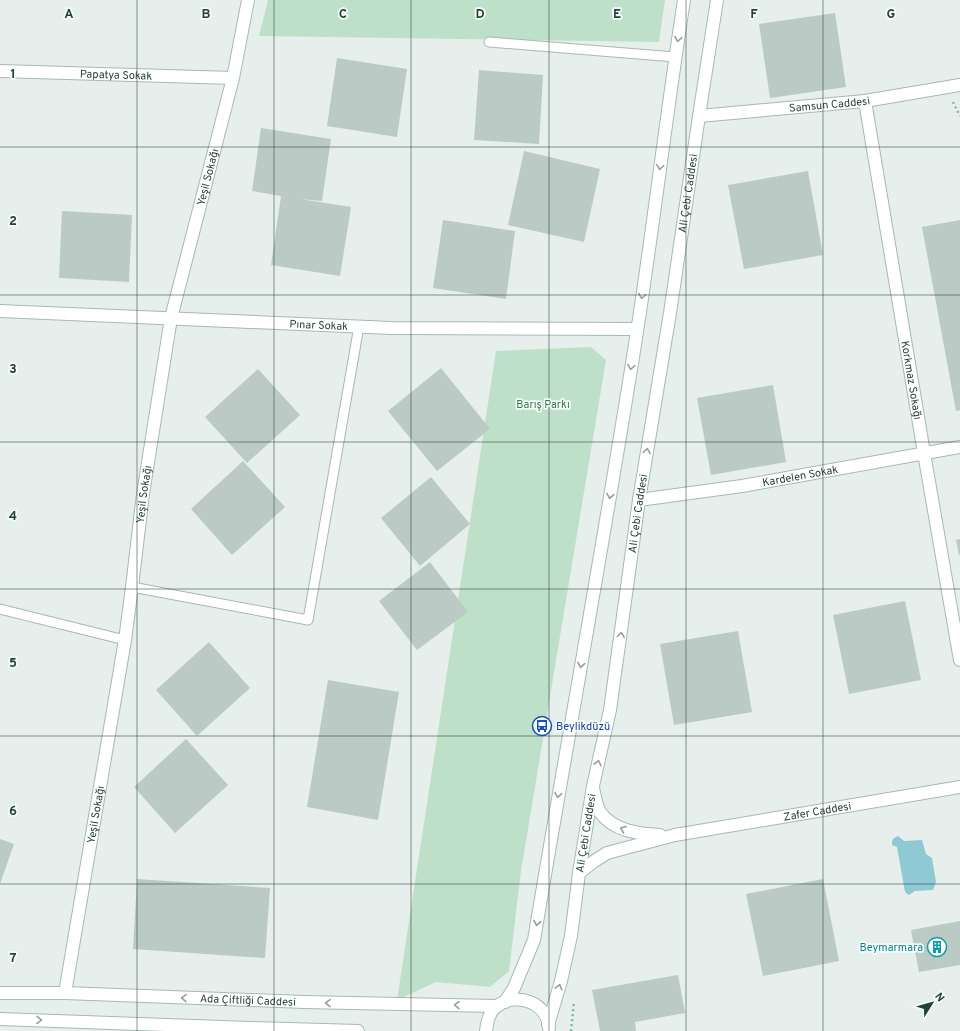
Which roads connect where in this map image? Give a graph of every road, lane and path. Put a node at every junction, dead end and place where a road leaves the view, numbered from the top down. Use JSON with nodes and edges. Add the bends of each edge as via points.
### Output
{"nodes":[{"id":1,"x":248,"y":0,"type":"edge"},
{"id":2,"x":684,"y":0,"type":"edge"},
{"id":3,"x":717,"y":0,"type":"edge"},
{"id":4,"x":489,"y":42,"type":"dead end"},
{"id":5,"x":675,"y":57,"type":"junction"},
{"id":6,"x":0,"y":71,"type":"edge"},
{"id":7,"x":233,"y":78,"type":"junction"},
{"id":8,"x":960,"y":85,"type":"edge"},
{"id":9,"x":865,"y":101,"type":"junction"},
{"id":10,"x":699,"y":116,"type":"junction"},
{"id":11,"x":0,"y":311,"type":"edge"},
{"id":12,"x":171,"y":318,"type":"junction"},
{"id":13,"x":359,"y":326,"type":"junction"},
{"id":14,"x":637,"y":329,"type":"junction"},
{"id":15,"x":960,"y":446,"type":"edge"},
{"id":16,"x":924,"y":453,"type":"junction"},
{"id":17,"x":639,"y":500,"type":"junction"},
{"id":18,"x":132,"y":587,"type":"junction"},
{"id":19,"x":0,"y":609,"type":"edge"},
{"id":20,"x":956,"y":611,"type":"edge"},
{"id":21,"x":125,"y":640,"type":"junction"},
{"id":22,"x":960,"y":660,"type":"edge"},
{"id":23,"x":593,"y":786,"type":"junction"},
{"id":24,"x":960,"y":787,"type":"edge"},
{"id":25,"x":675,"y":835,"type":"junction"},
{"id":26,"x":579,"y":873,"type":"junction"},
{"id":27,"x":0,"y":993,"type":"edge"},
{"id":28,"x":65,"y":994,"type":"junction"},
{"id":29,"x":575,"y":995,"type":"dead end"},
{"id":30,"x":501,"y":1004,"type":"junction"},
{"id":31,"x":0,"y":1019,"type":"edge"},
{"id":32,"x":549,"y":1028,"type":"edge"},
{"id":33,"x":294,"y":1030,"type":"edge"},
{"id":34,"x":358,"y":1031,"type":"edge"},
{"id":35,"x":486,"y":1031,"type":"edge"},
{"id":36,"x":571,"y":1031,"type":"edge"}],
"edges":[{"from":1,"to":7,"type":"street","name":"Yeşil Sokağı"},
{"from":2,"to":5,"type":"street","one_way":true},
{"from":3,"to":10,"type":"street","name":"Ali Çebi Caddesi"},
{"from":4,"to":5,"type":"lane"},
{"from":5,"to":14,"type":"street","one_way":true},
{"from":6,"to":7,"type":"street","name":"Papatya Sokak"},
{"from":7,"to":12,"type":"street","name":"Yeşil Sokağı"},
{"from":8,"to":9,"type":"street","name":"Samsun Caddesi"},
{"from":9,"to":10,"type":"street","name":"Samsun Caddesi"},
{"from":9,"to":16,"type":"street","name":"Korkmaz Sokağı"},
{"from":17,"to":10,"type":"street","name":"Ali Çebi Caddesi","one_way":true},
{"from":11,"to":12,"type":"street","name":"Pınar Sokak"},
{"from":12,"to":13,"type":"street","name":"Pınar Sokak"},
{"from":12,"to":18,"type":"street","name":"Yeşil Sokağı","via":[[143,494]]},
{"from":13,"to":14,"type":"street","name":"Pınar Sokak"},
{"from":13,"to":18,"type":"lane","via":[[308,620]]},
{"from":14,"to":30,"type":"street","one_way":true,"via":[[534,940],[514,988]]},
{"from":15,"to":16,"type":"street","name":"Kardelen Sokak"},
{"from":16,"to":17,"type":"street","name":"Kardelen Sokak","via":[[742,486]]},
{"from":16,"to":20,"type":"street","name":"Korkmaz Sokağı"},
{"from":23,"to":17,"type":"street","name":"Ali Çebi Caddesi","one_way":true,"via":[[610,710]]},
{"from":18,"to":21,"type":"street","name":"Yeşil Sokağı"},
{"from":19,"to":21,"type":"lane"},
{"from":20,"to":22,"type":"street","name":"Korkmaz Sokağı"},
{"from":21,"to":28,"type":"street","name":"Yeşil Sokağı"},
{"from":25,"to":23,"type":"street","one_way":true,"via":[[643,834],[610,823],[600,812]]},
{"from":23,"to":26,"type":"street","name":"Ali Çebi Caddesi"},
{"from":24,"to":25,"type":"street","name":"Zafer Caddesi"},
{"from":25,"to":26,"type":"street","via":[[607,853]]},
{"from":32,"to":26,"type":"street","name":"Ali Çebi Caddesi","one_way":true,"via":[[571,936]]},
{"from":27,"to":28,"type":"street","name":"Ada Çiftliği Caddesi"},
{"from":30,"to":28,"type":"street","name":"Ada Çiftliği Caddesi","one_way":true,"via":[[297,1002]]},
{"from":29,"to":36,"type":"path"},
{"from":30,"to":32,"type":"street","name":"Ali Çebi Caddesi","via":[[514,999],[524,999],[533,1003],[541,1009]]},
{"from":30,"to":35,"type":"street","via":[[491,1013]]},
{"from":31,"to":33,"type":"street","one_way":true},
{"from":33,"to":34,"type":"street"}]}
